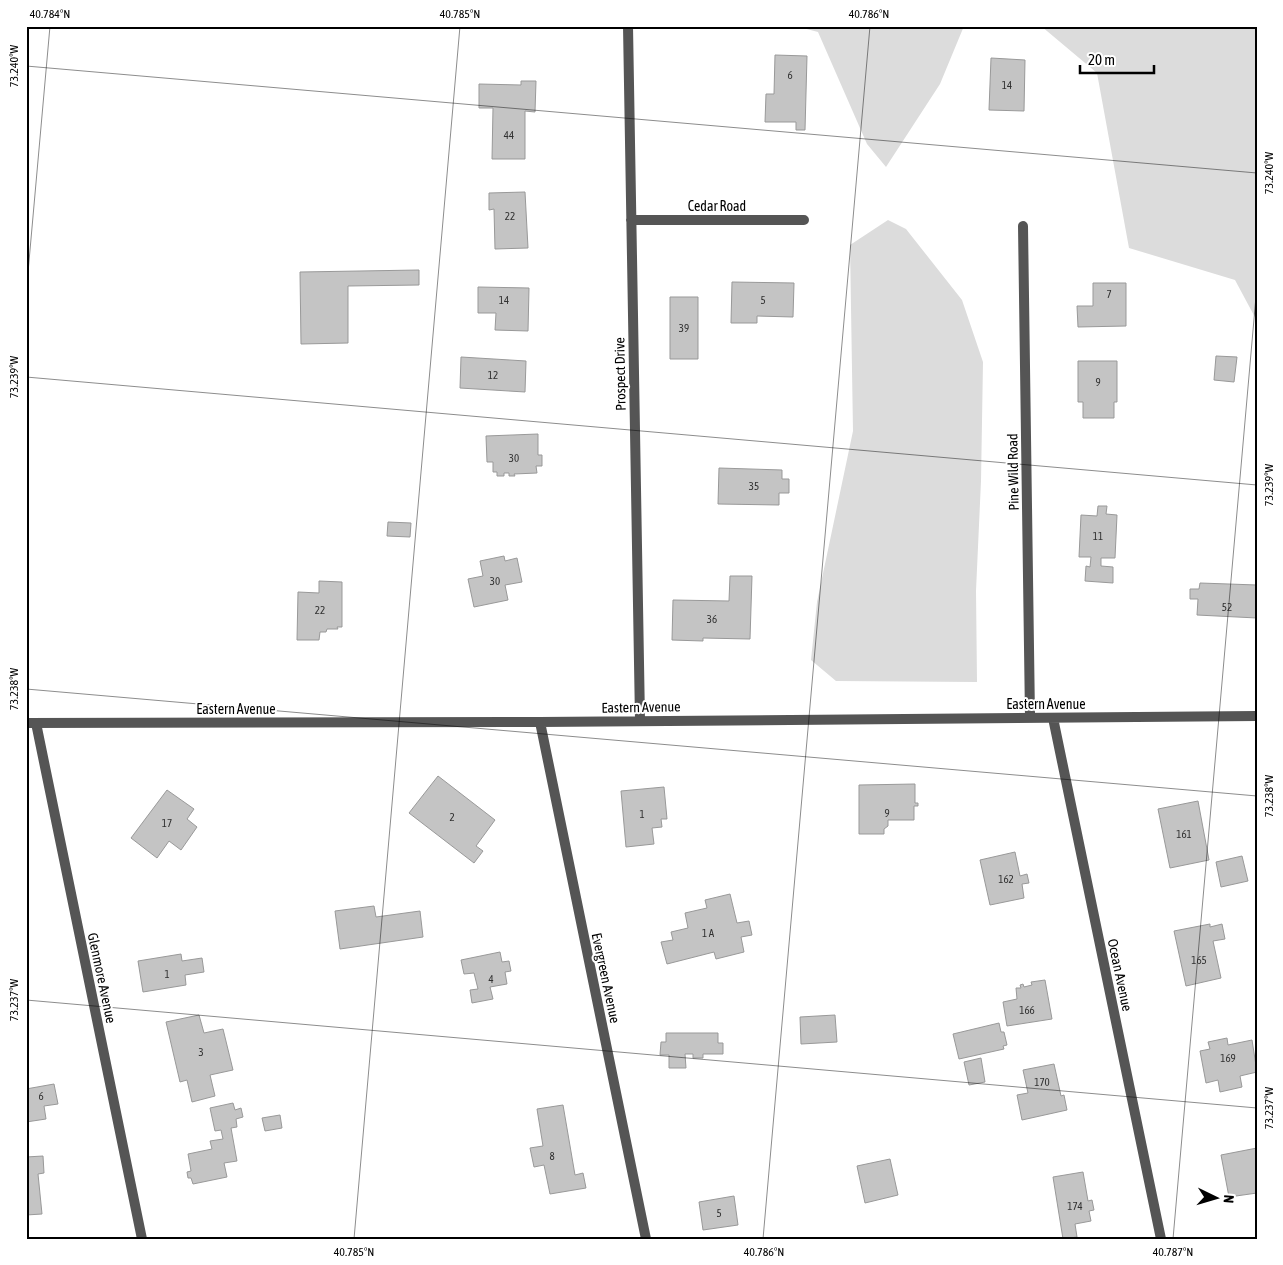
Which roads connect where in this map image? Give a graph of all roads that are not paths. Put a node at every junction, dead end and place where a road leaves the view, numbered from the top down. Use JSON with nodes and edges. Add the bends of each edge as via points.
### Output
{"nodes":[{"id":1,"x":628,"y":26,"type":"edge"},
{"id":2,"x":631,"y":220,"type":"junction"},
{"id":3,"x":804,"y":220,"type":"dead end"},
{"id":4,"x":1022,"y":226,"type":"dead end"},
{"id":5,"x":1257,"y":716,"type":"edge"},
{"id":6,"x":1030,"y":717,"type":"junction"},
{"id":7,"x":1053,"y":718,"type":"junction"},
{"id":8,"x":640,"y":720,"type":"junction"},
{"id":9,"x":540,"y":722,"type":"junction"},
{"id":10,"x":31,"y":723,"type":"edge"},
{"id":11,"x":142,"y":1239,"type":"edge"},
{"id":12,"x":646,"y":1239,"type":"edge"},
{"id":13,"x":1160,"y":1239,"type":"edge"}],
"edges":[{"from":1,"to":2,"type":"street","name":"Prospect Drive"},
{"from":2,"to":3,"type":"street","name":"Cedar Road"},
{"from":2,"to":8,"type":"street","name":"Prospect Drive"},
{"from":4,"to":6,"type":"street","name":"Pine Wild Road"},
{"from":5,"to":7,"type":"street","name":"Eastern Avenue"},
{"from":6,"to":7,"type":"street","name":"Eastern Avenue"},
{"from":6,"to":8,"type":"street","name":"Eastern Avenue"},
{"from":7,"to":13,"type":"street","name":"Ocean Avenue"},
{"from":8,"to":9,"type":"street","name":"Eastern Avenue"},
{"from":9,"to":10,"type":"street","name":"Eastern Avenue"},
{"from":9,"to":12,"type":"street","name":"Evergreen Avenue"},
{"from":10,"to":11,"type":"street","name":"Glenmore Avenue"}]}
